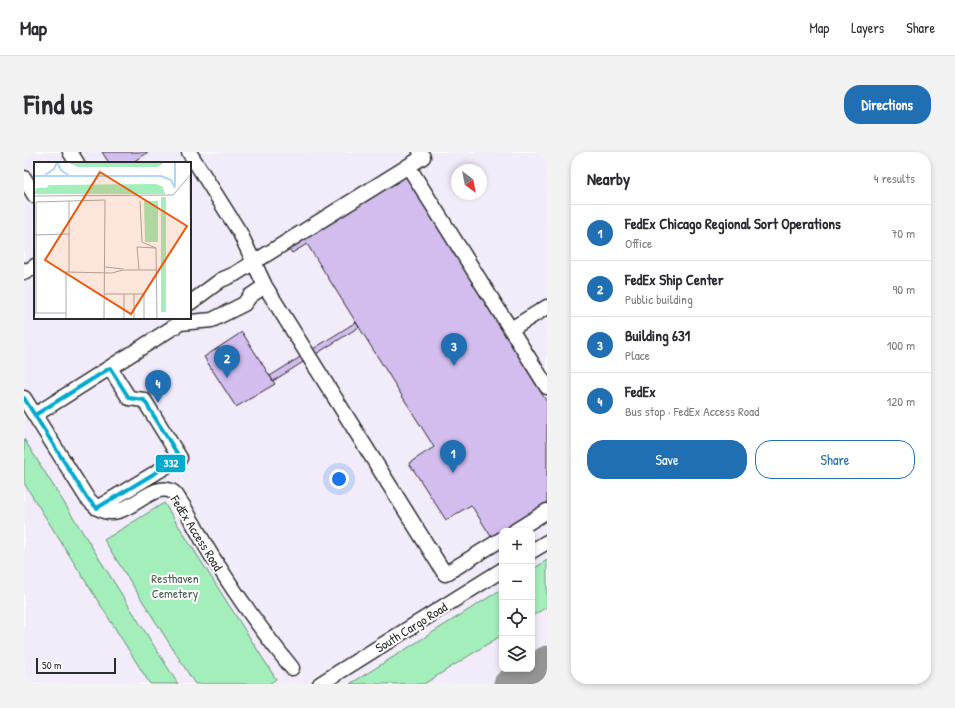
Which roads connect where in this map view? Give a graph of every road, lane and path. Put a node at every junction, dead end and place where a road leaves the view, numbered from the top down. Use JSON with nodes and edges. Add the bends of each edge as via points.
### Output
{"nodes":[{"id":1,"x":70,"y":152,"type":"edge"},
{"id":2,"x":189,"y":152,"type":"edge"},
{"id":3,"x":420,"y":152,"type":"edge"},
{"id":4,"x":76,"y":162,"type":"edge"},
{"id":5,"x":193,"y":166,"type":"edge"},
{"id":6,"x":408,"y":166,"type":"junction"},
{"id":7,"x":24,"y":178,"type":"edge"},
{"id":8,"x":34,"y":194,"type":"edge"},
{"id":9,"x":254,"y":262,"type":"junction"},
{"id":10,"x":235,"y":274,"type":"junction"},
{"id":11,"x":265,"y":286,"type":"junction"},
{"id":12,"x":191,"y":302,"type":"edge"},
{"id":13,"x":547,"y":307,"type":"edge"},
{"id":14,"x":191,"y":312,"type":"edge"},
{"id":15,"x":191,"y":318,"type":"edge"},
{"id":16,"x":184,"y":319,"type":"edge"},
{"id":17,"x":511,"y":329,"type":"junction"},
{"id":18,"x":110,"y":368,"type":"junction"},
{"id":19,"x":547,"y":387,"type":"edge"},
{"id":20,"x":24,"y":398,"type":"edge"},
{"id":21,"x":34,"y":415,"type":"junction"},
{"id":22,"x":97,"y":508,"type":"junction"},
{"id":23,"x":547,"y":511,"type":"edge"},
{"id":24,"x":520,"y":528,"type":"edge"},
{"id":25,"x":499,"y":541,"type":"edge"},
{"id":26,"x":547,"y":542,"type":"edge"},
{"id":27,"x":535,"y":549,"type":"edge"},
{"id":28,"x":499,"y":572,"type":"edge"},
{"id":29,"x":292,"y":668,"type":"dead end"},
{"id":30,"x":320,"y":684,"type":"edge"}],
"edges":[{"from":1,"to":4,"type":"street"},
{"from":2,"to":5,"type":"street"},
{"from":3,"to":6,"type":"street","via":[[423,157]]},
{"from":5,"to":9,"type":"street","via":[[240,233]]},
{"from":6,"to":9,"type":"street"},
{"from":6,"to":17,"type":"street"},
{"from":7,"to":8,"type":"street"},
{"from":9,"to":10,"type":"street"},
{"from":9,"to":11,"type":"street"},
{"from":10,"to":12,"type":"street","via":[[221,280]]},
{"from":10,"to":14,"type":"street","via":[[227,287]]},
{"from":11,"to":15,"type":"street","via":[[250,296],[244,304],[212,320]]},
{"from":11,"to":25,"type":"street","via":[[445,574]]},
{"from":13,"to":17,"type":"street"},
{"from":16,"to":18,"type":"street"},
{"from":17,"to":19,"type":"street"},
{"from":18,"to":21,"type":"street"},
{"from":18,"to":22,"type":"street","via":[[129,398],[144,400],[180,458]]},
{"from":20,"to":21,"type":"street"},
{"from":21,"to":22,"type":"street","via":[[87,498]]},
{"from":22,"to":29,"type":"street","name":"FedEx Access Road","via":[[111,512],[124,510],[158,490],[174,492],[218,567]]},
{"from":23,"to":24,"type":"street"},
{"from":26,"to":27,"type":"street"},
{"from":28,"to":30,"type":"street","name":"South Cargo Road"}]}
